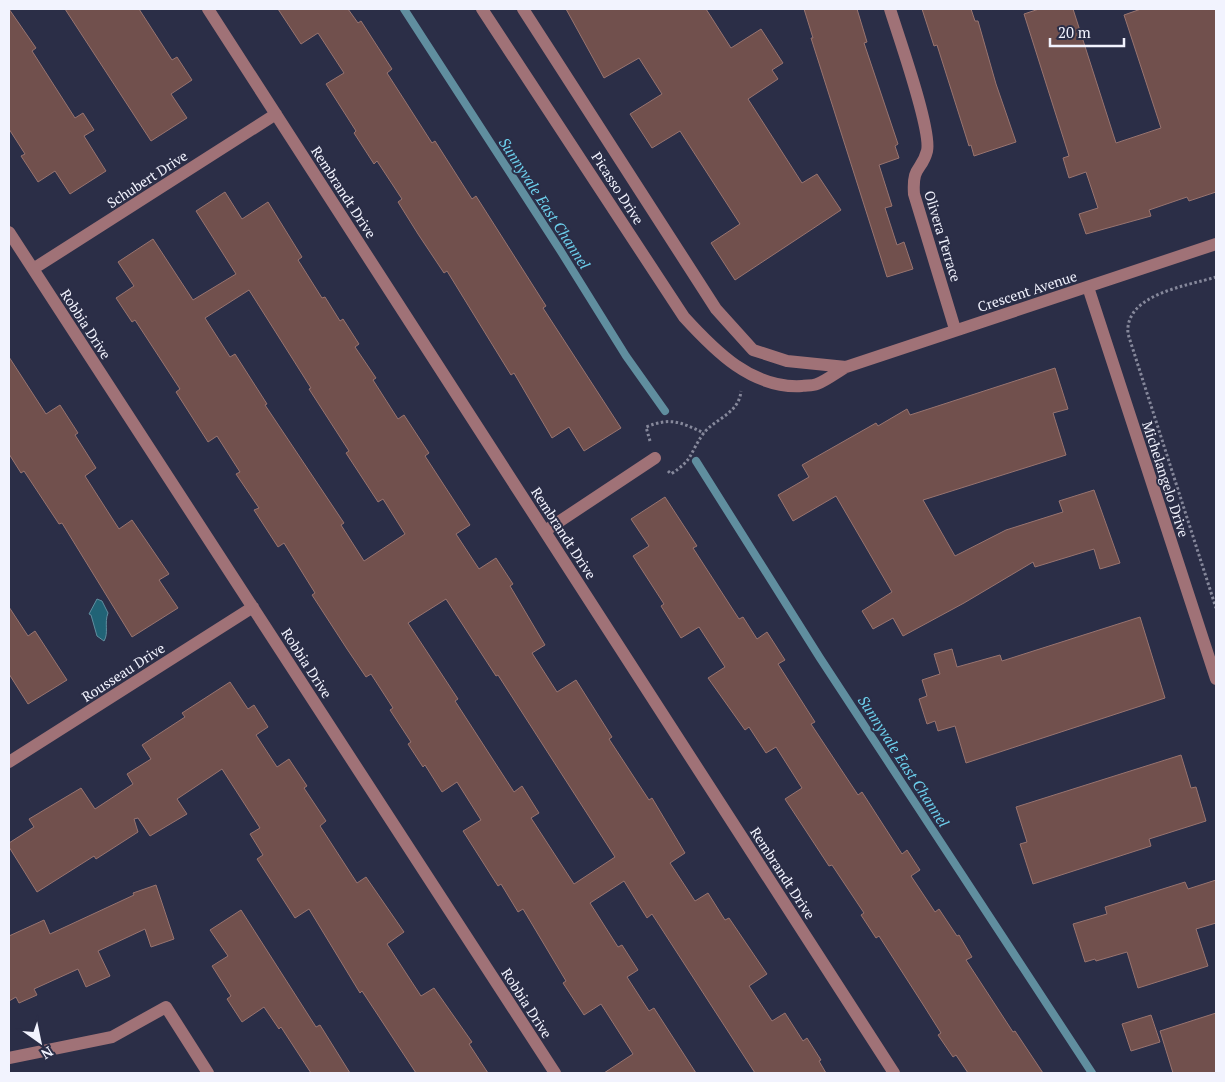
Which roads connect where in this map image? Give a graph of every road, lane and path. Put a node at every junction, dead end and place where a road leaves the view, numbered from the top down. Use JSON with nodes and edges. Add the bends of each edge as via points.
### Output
{"nodes":[{"id":1,"x":208,"y":9,"type":"edge"},
{"id":2,"x":482,"y":9,"type":"edge"},
{"id":3,"x":523,"y":9,"type":"edge"},
{"id":4,"x":890,"y":9,"type":"edge"},
{"id":5,"x":276,"y":114,"type":"junction"},
{"id":6,"x":9,"y":232,"type":"edge"},
{"id":7,"x":1216,"y":244,"type":"edge"},
{"id":8,"x":33,"y":270,"type":"junction"},
{"id":9,"x":1216,"y":277,"type":"edge"},
{"id":10,"x":1088,"y":287,"type":"junction"},
{"id":11,"x":955,"y":329,"type":"junction"},
{"id":12,"x":753,"y":350,"type":"joint"},
{"id":13,"x":846,"y":367,"type":"junction"},
{"id":14,"x":743,"y":371,"type":"junction"},
{"id":15,"x":704,"y":433,"type":"junction"},
{"id":16,"x":655,"y":458,"type":"junction"},
{"id":17,"x":545,"y":531,"type":"junction"},
{"id":18,"x":253,"y":607,"type":"junction"},
{"id":19,"x":1216,"y":608,"type":"edge"},
{"id":20,"x":1216,"y":679,"type":"edge"},
{"id":21,"x":9,"y":762,"type":"edge"},
{"id":22,"x":9,"y":1058,"type":"edge"},
{"id":23,"x":208,"y":1073,"type":"edge"},
{"id":24,"x":555,"y":1073,"type":"edge"},
{"id":25,"x":894,"y":1073,"type":"edge"}],
"edges":[{"from":1,"to":5,"type":"street","name":"Rembrandt Drive"},
{"from":2,"to":14,"type":"street","name":"Picasso Drive","via":[[684,317],[709,345]]},
{"from":3,"to":12,"type":"street","name":"Picasso Drive","via":[[716,309]]},
{"from":4,"to":11,"type":"street","name":"Olivera Terrace","via":[[925,124],[927,151],[913,176],[914,194]]},
{"from":5,"to":8,"type":"street","name":"Schubert Drive"},
{"from":5,"to":17,"type":"street","name":"Rembrandt Drive"},
{"from":6,"to":8,"type":"street","name":"Robbia Drive"},
{"from":7,"to":10,"type":"street","name":"Crescent Avenue"},
{"from":8,"to":18,"type":"street","name":"Robbia Drive"},
{"from":9,"to":19,"type":"path","via":[[1142,302],[1127,325]]},
{"from":10,"to":11,"type":"street","name":"Crescent Avenue"},
{"from":10,"to":20,"type":"street","name":"Michelangelo Drive"},
{"from":11,"to":13,"type":"street","name":"Crescent Avenue"},
{"from":12,"to":13,"type":"street","name":"Crescent Avenue","via":[[788,361]]},
{"from":13,"to":14,"type":"street","name":"Crescent Avenue","via":[[816,385],[787,386]]},
{"from":14,"to":15,"type":"path","via":[[741,396],[726,417]]},
{"from":15,"to":16,"type":"path","via":[[687,464],[671,474]]},
{"from":15,"to":16,"type":"path","via":[[681,422],[664,420],[646,427]]},
{"from":16,"to":17,"type":"street"},
{"from":17,"to":25,"type":"street","name":"Rembrandt Drive"},
{"from":18,"to":21,"type":"street","name":"Rousseau Drive"},
{"from":18,"to":24,"type":"street","name":"Robbia Drive"},
{"from":22,"to":23,"type":"street","via":[[112,1037],[166,1007]]}]}
